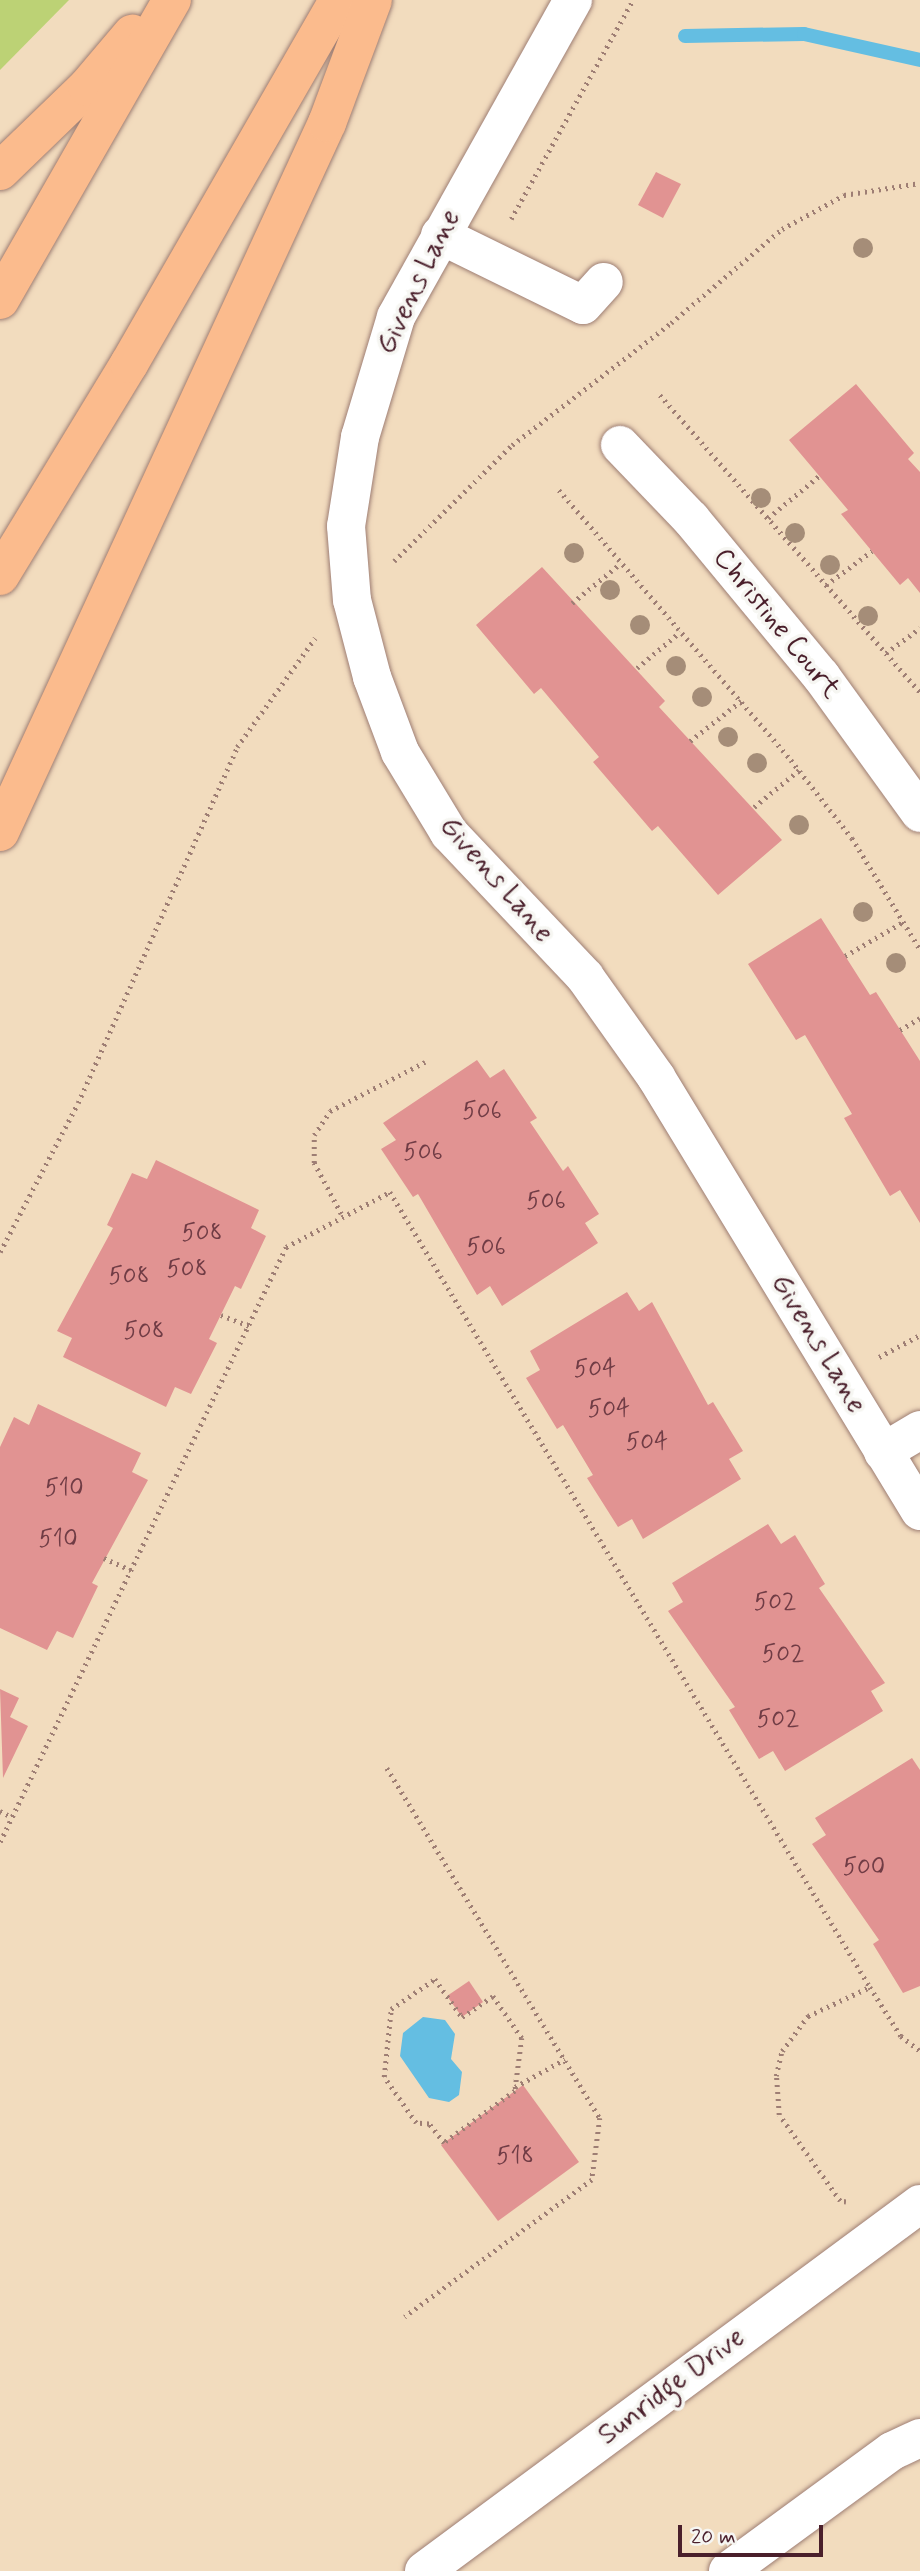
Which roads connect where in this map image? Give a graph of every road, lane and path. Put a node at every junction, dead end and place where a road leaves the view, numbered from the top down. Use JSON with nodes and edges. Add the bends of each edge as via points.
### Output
{"nodes":[{"id":1,"x":161,"y":0,"type":"edge"},
{"id":2,"x":172,"y":0,"type":"edge"},
{"id":3,"x":338,"y":0,"type":"edge"},
{"id":4,"x":373,"y":0,"type":"edge"},
{"id":5,"x":573,"y":0,"type":"edge"},
{"id":6,"x":633,"y":0,"type":"edge"},
{"id":7,"x":0,"y":171,"type":"edge"},
{"id":8,"x":920,"y":183,"type":"edge"},
{"id":9,"x":440,"y":235,"type":"junction"},
{"id":10,"x":489,"y":259,"type":"junction"},
{"id":11,"x":604,"y":282,"type":"dead end"},
{"id":12,"x":0,"y":300,"type":"edge"},
{"id":13,"x":660,"y":395,"type":"dead end"},
{"id":14,"x":620,"y":445,"type":"dead end"},
{"id":15,"x":819,"y":477,"type":"dead end"},
{"id":16,"x":559,"y":490,"type":"dead end"},
{"id":17,"x":768,"y":518,"type":"junction"},
{"id":18,"x":872,"y":551,"type":"dead end"},
{"id":19,"x":621,"y":563,"type":"junction"},
{"id":20,"x":0,"y":576,"type":"edge"},
{"id":21,"x":827,"y":585,"type":"junction"},
{"id":22,"x":352,"y":600,"type":"junction"},
{"id":23,"x":572,"y":603,"type":"dead end"},
{"id":24,"x":920,"y":628,"type":"edge"},
{"id":25,"x":680,"y":632,"type":"junction"},
{"id":26,"x":886,"y":653,"type":"junction"},
{"id":27,"x":637,"y":668,"type":"dead end"},
{"id":28,"x":920,"y":692,"type":"edge"},
{"id":29,"x":741,"y":701,"type":"junction"},
{"id":30,"x":690,"y":741,"type":"dead end"},
{"id":31,"x":799,"y":770,"type":"junction"},
{"id":32,"x":754,"y":807,"type":"dead end"},
{"id":33,"x":920,"y":813,"type":"edge"},
{"id":34,"x":0,"y":832,"type":"edge"},
{"id":35,"x":903,"y":922,"type":"junction"},
{"id":36,"x":920,"y":949,"type":"edge"},
{"id":37,"x":845,"y":956,"type":"dead end"},
{"id":38,"x":920,"y":1018,"type":"edge"},
{"id":39,"x":900,"y":1030,"type":"dead end"},
{"id":40,"x":425,"y":1062,"type":"dead end"},
{"id":41,"x":341,"y":1214,"type":"junction"},
{"id":42,"x":0,"y":1252,"type":"edge"},
{"id":43,"x":221,"y":1315,"type":"dead end"},
{"id":44,"x":249,"y":1326,"type":"junction"},
{"id":45,"x":920,"y":1335,"type":"edge"},
{"id":46,"x":883,"y":1370,"type":"dead end"},
{"id":47,"x":920,"y":1430,"type":"edge"},
{"id":48,"x":883,"y":1452,"type":"junction"},
{"id":49,"x":920,"y":1511,"type":"edge"},
{"id":50,"x":104,"y":1558,"type":"dead end"},
{"id":51,"x":131,"y":1570,"type":"junction"},
{"id":52,"x":387,"y":1768,"type":"dead end"},
{"id":53,"x":0,"y":1811,"type":"edge"},
{"id":54,"x":12,"y":1817,"type":"junction"},
{"id":55,"x":0,"y":1842,"type":"edge"},
{"id":56,"x":870,"y":1987,"type":"junction"},
{"id":57,"x":920,"y":2051,"type":"edge"},
{"id":58,"x":565,"y":2059,"type":"junction"},
{"id":59,"x":515,"y":2087,"type":"junction"},
{"id":60,"x":856,"y":2204,"type":"dead end"},
{"id":61,"x":920,"y":2204,"type":"edge"},
{"id":62,"x":405,"y":2317,"type":"dead end"},
{"id":63,"x":920,"y":2438,"type":"edge"},
{"id":64,"x":424,"y":2571,"type":"edge"},
{"id":65,"x":728,"y":2571,"type":"edge"}],
"edges":[{"from":1,"to":7,"type":"highway","via":[[87,87]]},
{"from":2,"to":12,"type":"highway"},
{"from":3,"to":20,"type":"highway","via":[[129,364]]},
{"from":4,"to":34,"type":"highway","via":[[327,123]]},
{"from":5,"to":9,"type":"street","name":"Givens Lane"},
{"from":6,"to":10,"type":"path"},
{"from":8,"to":22,"type":"path","via":[[844,195],[782,229],[671,323],[512,445]]},
{"from":9,"to":10,"type":"street"},
{"from":9,"to":22,"type":"street","name":"Givens Lane","via":[[396,317],[360,437],[346,526]]},
{"from":10,"to":11,"type":"street","via":[[583,305]]},
{"from":13,"to":17,"type":"path"},
{"from":14,"to":33,"type":"street","name":"Christine Court","via":[[691,519],[821,676]]},
{"from":15,"to":17,"type":"path"},
{"from":16,"to":19,"type":"path"},
{"from":17,"to":21,"type":"path"},
{"from":18,"to":21,"type":"path"},
{"from":19,"to":23,"type":"path"},
{"from":19,"to":25,"type":"path"},
{"from":21,"to":26,"type":"path"},
{"from":22,"to":42,"type":"path","via":[[314,638],[237,747],[78,1103]]},
{"from":22,"to":48,"type":"street","name":"Givens Lane","via":[[372,677],[400,751],[449,833],[585,977],[656,1077]]},
{"from":24,"to":26,"type":"path"},
{"from":25,"to":27,"type":"path"},
{"from":25,"to":29,"type":"path"},
{"from":26,"to":28,"type":"path"},
{"from":29,"to":30,"type":"path"},
{"from":29,"to":31,"type":"path"},
{"from":31,"to":32,"type":"path"},
{"from":31,"to":35,"type":"path","via":[[852,838]]},
{"from":35,"to":36,"type":"path"},
{"from":35,"to":37,"type":"path"},
{"from":38,"to":39,"type":"path"},
{"from":40,"to":41,"type":"path","via":[[330,1111],[317,1128],[314,1163]]},
{"from":41,"to":44,"type":"path","via":[[286,1247]]},
{"from":41,"to":56,"type":"path","via":[[351,1217],[390,1192]]},
{"from":43,"to":44,"type":"path"},
{"from":44,"to":51,"type":"path"},
{"from":45,"to":46,"type":"path","via":[[876,1358]]},
{"from":47,"to":48,"type":"street"},
{"from":48,"to":49,"type":"street","name":"Givens Lane"},
{"from":50,"to":51,"type":"path"},
{"from":51,"to":54,"type":"path"},
{"from":52,"to":58,"type":"path"},
{"from":53,"to":54,"type":"path"},
{"from":54,"to":55,"type":"path"},
{"from":56,"to":57,"type":"path","via":[[901,2036]]},
{"from":56,"to":60,"type":"path","via":[[808,2016],[782,2052],[776,2076],[779,2115],[840,2201]]},
{"from":58,"to":59,"type":"path"},
{"from":58,"to":62,"type":"path","via":[[600,2118],[592,2180]]},
{"from":59,"to":59,"type":"path","via":[[522,2039],[493,1996],[462,2017],[435,1979],[391,2009],[384,2077],[416,2123],[429,2124],[444,2143]]},
{"from":61,"to":64,"type":"street","name":"Sunridge Drive"},
{"from":63,"to":65,"type":"street","via":[[892,2451]]}]}
